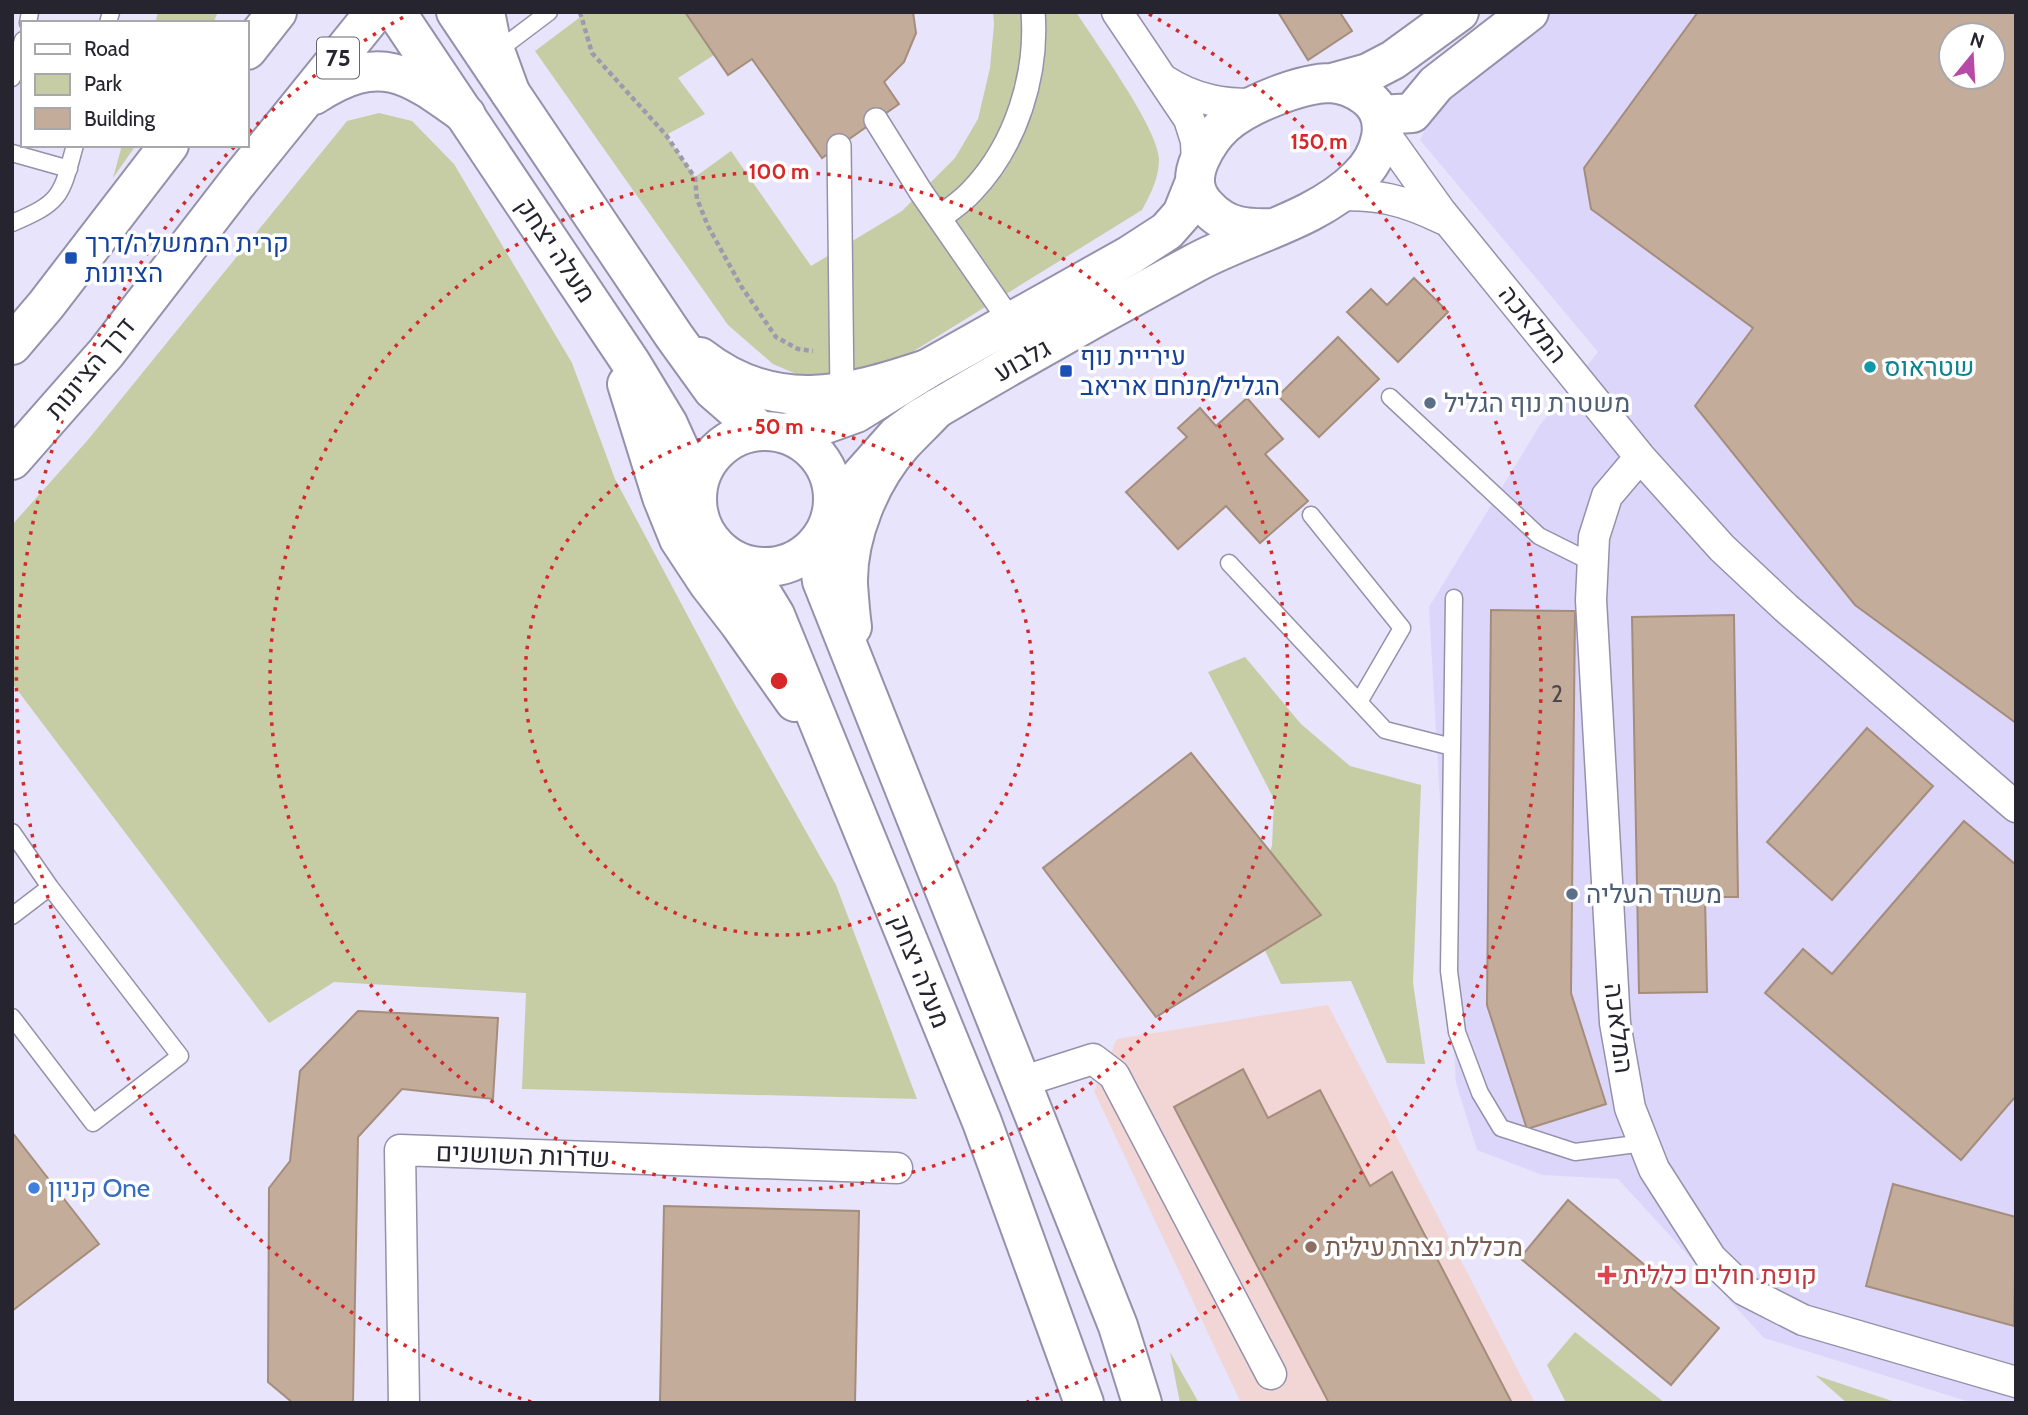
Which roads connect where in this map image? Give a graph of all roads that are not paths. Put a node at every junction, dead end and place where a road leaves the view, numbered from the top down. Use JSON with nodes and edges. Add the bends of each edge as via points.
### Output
{"nodes":[{"id":1,"x":277,"y":12,"type":"edge"},
{"id":2,"x":375,"y":12,"type":"edge"},
{"id":3,"x":396,"y":12,"type":"edge"},
{"id":4,"x":457,"y":12,"type":"edge"},
{"id":5,"x":485,"y":12,"type":"edge"},
{"id":6,"x":549,"y":12,"type":"edge"},
{"id":7,"x":1033,"y":12,"type":"edge"},
{"id":8,"x":1117,"y":12,"type":"edge"},
{"id":9,"x":1459,"y":12,"type":"edge"},
{"id":10,"x":1529,"y":12,"type":"edge"},
{"id":11,"x":21,"y":47,"type":"edge"},
{"id":12,"x":248,"y":49,"type":"edge"},
{"id":13,"x":496,"y":52,"type":"junction"},
{"id":14,"x":12,"y":78,"type":"edge"},
{"id":15,"x":1163,"y":79,"type":"junction"},
{"id":16,"x":1332,"y":83,"type":"junction"},
{"id":17,"x":510,"y":92,"type":"junction"},
{"id":18,"x":301,"y":104,"type":"junction"},
{"id":19,"x":1260,"y":104,"type":"junction"},
{"id":20,"x":466,"y":115,"type":"junction"},
{"id":21,"x":876,"y":120,"type":"dead end"},
{"id":22,"x":1382,"y":123,"type":"junction"},
{"id":23,"x":839,"y":146,"type":"dead end"},
{"id":24,"x":74,"y":147,"type":"edge"},
{"id":25,"x":167,"y":147,"type":"edge"},
{"id":26,"x":12,"y":153,"type":"edge"},
{"id":27,"x":69,"y":169,"type":"junction"},
{"id":28,"x":1196,"y":175,"type":"junction"},
{"id":29,"x":1333,"y":197,"type":"junction"},
{"id":30,"x":939,"y":218,"type":"junction"},
{"id":31,"x":12,"y":223,"type":"edge"},
{"id":32,"x":1453,"y":224,"type":"junction"},
{"id":33,"x":1274,"y":228,"type":"junction"},
{"id":34,"x":1011,"y":323,"type":"junction"},
{"id":35,"x":610,"y":330,"type":"junction"},
{"id":36,"x":674,"y":336,"type":"junction"},
{"id":37,"x":12,"y":345,"type":"edge"},
{"id":38,"x":927,"y":369,"type":"junction"},
{"id":39,"x":842,"y":392,"type":"junction"},
{"id":40,"x":1390,"y":397,"type":"dead end"},
{"id":41,"x":936,"y":409,"type":"junction"},
{"id":42,"x":771,"y":432,"type":"junction"},
{"id":43,"x":1640,"y":457,"type":"junction"},
{"id":44,"x":12,"y":460,"type":"edge"},
{"id":45,"x":696,"y":499,"type":"junction"},
{"id":46,"x":1311,"y":515,"type":"dead end"},
{"id":47,"x":827,"y":523,"type":"junction"},
{"id":48,"x":725,"y":555,"type":"junction"},
{"id":49,"x":1228,"y":563,"type":"dead end"},
{"id":50,"x":1593,"y":563,"type":"junction"},
{"id":51,"x":1454,"y":598,"type":"dead end"},
{"id":52,"x":856,"y":668,"type":"junction"},
{"id":53,"x":1359,"y":702,"type":"junction"},
{"id":54,"x":1452,"y":747,"type":"junction"},
{"id":55,"x":832,"y":755,"type":"junction"},
{"id":56,"x":2016,"y":807,"type":"edge"},
{"id":57,"x":12,"y":832,"type":"edge"},
{"id":58,"x":50,"y":887,"type":"junction"},
{"id":59,"x":12,"y":916,"type":"edge"},
{"id":60,"x":12,"y":1017,"type":"edge"},
{"id":61,"x":1021,"y":1082,"type":"junction"},
{"id":62,"x":1644,"y":1143,"type":"junction"},
{"id":63,"x":897,"y":1168,"type":"dead end"},
{"id":64,"x":1270,"y":1374,"type":"dead end"},
{"id":65,"x":2016,"y":1382,"type":"edge"},
{"id":66,"x":404,"y":1403,"type":"edge"},
{"id":67,"x":1084,"y":1403,"type":"edge"},
{"id":68,"x":1142,"y":1403,"type":"edge"}],
"edges":[{"from":1,"to":12,"type":"main road"},
{"from":2,"to":18,"type":"main road","name":"דרך הציונות","number":"75"},
{"from":3,"to":20,"type":"main road","name":"מעלה יצחק"},
{"from":4,"to":17,"type":"main road","name":"מעלה יצחק"},
{"from":5,"to":13,"type":"main road"},
{"from":6,"to":13,"type":"lane"},
{"from":7,"to":30,"type":"street","via":[[1031,61],[1010,136],[971,193]]},
{"from":8,"to":15,"type":"street"},
{"from":9,"to":16,"type":"main road","via":[[1393,60]]},
{"from":10,"to":22,"type":"main road","via":[[1436,84],[1412,113]]},
{"from":11,"to":14,"type":"lane"},
{"from":13,"to":17,"type":"main road"},
{"from":15,"to":19,"type":"street","via":[[1207,101]]},
{"from":15,"to":28,"type":"street","via":[[1189,120],[1196,141]]},
{"from":16,"to":19,"type":"main road","via":[[1309,86]]},
{"from":16,"to":22,"type":"main road","via":[[1368,97]]},
{"from":17,"to":36,"type":"main road","name":"מעלה יצחק"},
{"from":18,"to":20,"type":"main road","via":[[348,76],[373,70],[424,85]]},
{"from":18,"to":44,"type":"main road","name":"דרך הציונות","number":"75","via":[[106,353]]},
{"from":19,"to":28,"type":"main road","via":[[1224,125],[1207,144]]},
{"from":20,"to":35,"type":"main road","name":"מעלה יצחק"},
{"from":21,"to":30,"type":"street"},
{"from":22,"to":29,"type":"main road","via":[[1377,150],[1360,176]]},
{"from":22,"to":32,"type":"street","name":"המלאכה","via":[[1417,180]]},
{"from":23,"to":39,"type":"street"},
{"from":24,"to":27,"type":"lane"},
{"from":25,"to":37,"type":"main road"},
{"from":26,"to":27,"type":"lane"},
{"from":27,"to":31,"type":"lane","via":[[52,203]]},
{"from":28,"to":33,"type":"main road","via":[[1200,201],[1216,218],[1231,226]]},
{"from":28,"to":34,"type":"main road","name":"גלבוע","via":[[1182,214],[1167,231]]},
{"from":29,"to":32,"type":"street","name":"המלאכה","via":[[1385,197]]},
{"from":29,"to":33,"type":"main road"},
{"from":30,"to":34,"type":"street"},
{"from":32,"to":43,"type":"street","name":"המלאכה"},
{"from":33,"to":41,"type":"main road","name":"גלבוע","via":[[1197,261]]},
{"from":34,"to":38,"type":"main road","name":"גלבוע"},
{"from":35,"to":45,"type":"main road","name":"מעלה יצחק","via":[[668,424]]},
{"from":35,"to":55,"type":"main road","via":[[679,539]]},
{"from":36,"to":39,"type":"main road","via":[[714,368],[773,393],[798,397]]},
{"from":36,"to":42,"type":"main road","name":"מעלה יצחק","via":[[713,390]]},
{"from":38,"to":39,"type":"main road","via":[[878,386]]},
{"from":38,"to":42,"type":"main road","name":"גלבוע","via":[[856,413],[814,428]]},
{"from":40,"to":50,"type":"lane","via":[[1539,536]]},
{"from":41,"to":47,"type":"main road","name":"גלבוע","via":[[897,435]]},
{"from":41,"to":52,"type":"main road","via":[[900,446],[863,510],[848,582]]},
{"from":42,"to":45,"type":"main road","via":[[739,435],[722,445],[699,478]]},
{"from":42,"to":47,"type":"main road","via":[[801,440],[827,469],[833,488]]},
{"from":43,"to":50,"type":"street","name":"המלאכה","via":[[1607,496],[1594,537]]},
{"from":43,"to":56,"type":"street","name":"המלאכה","via":[[1731,557]]},
{"from":45,"to":48,"type":"main road","via":[[709,540]]},
{"from":46,"to":53,"type":"lane","via":[[1402,628]]},
{"from":47,"to":48,"type":"main road","via":[[806,554],[787,564],[766,568]]},
{"from":47,"to":52,"type":"main road","name":"מעלה יצחק","via":[[819,560],[822,581]]},
{"from":48,"to":55,"type":"main road","name":"מעלה יצחק","via":[[758,587],[775,615]]},
{"from":49,"to":53,"type":"lane"},
{"from":50,"to":62,"type":"street","name":"המלאכה","via":[[1591,600],[1615,1023],[1630,1108]]},
{"from":51,"to":54,"type":"lane"},
{"from":52,"to":61,"type":"main road","name":"מעלה יצחק"},
{"from":53,"to":54,"type":"lane","via":[[1385,730]]},
{"from":54,"to":62,"type":"lane","via":[[1449,971],[1457,1032],[1480,1093],[1501,1128],[1576,1152]]},
{"from":55,"to":67,"type":"main road","name":"מעלה יצחק","via":[[982,1122]]},
{"from":57,"to":58,"type":"lane"},
{"from":58,"to":59,"type":"lane"},
{"from":58,"to":60,"type":"lane","via":[[180,1056],[93,1123]]},
{"from":61,"to":64,"type":"street","via":[[1093,1059],[1114,1075]]},
{"from":61,"to":68,"type":"main road","name":"מעלה יצחק","via":[[1118,1326]]},
{"from":62,"to":65,"type":"street","name":"המלאכה","via":[[1654,1169],[1711,1258],[1744,1290],[1803,1320]]},
{"from":63,"to":66,"type":"street","name":"שדרות השושנים","via":[[400,1150]]}]}
